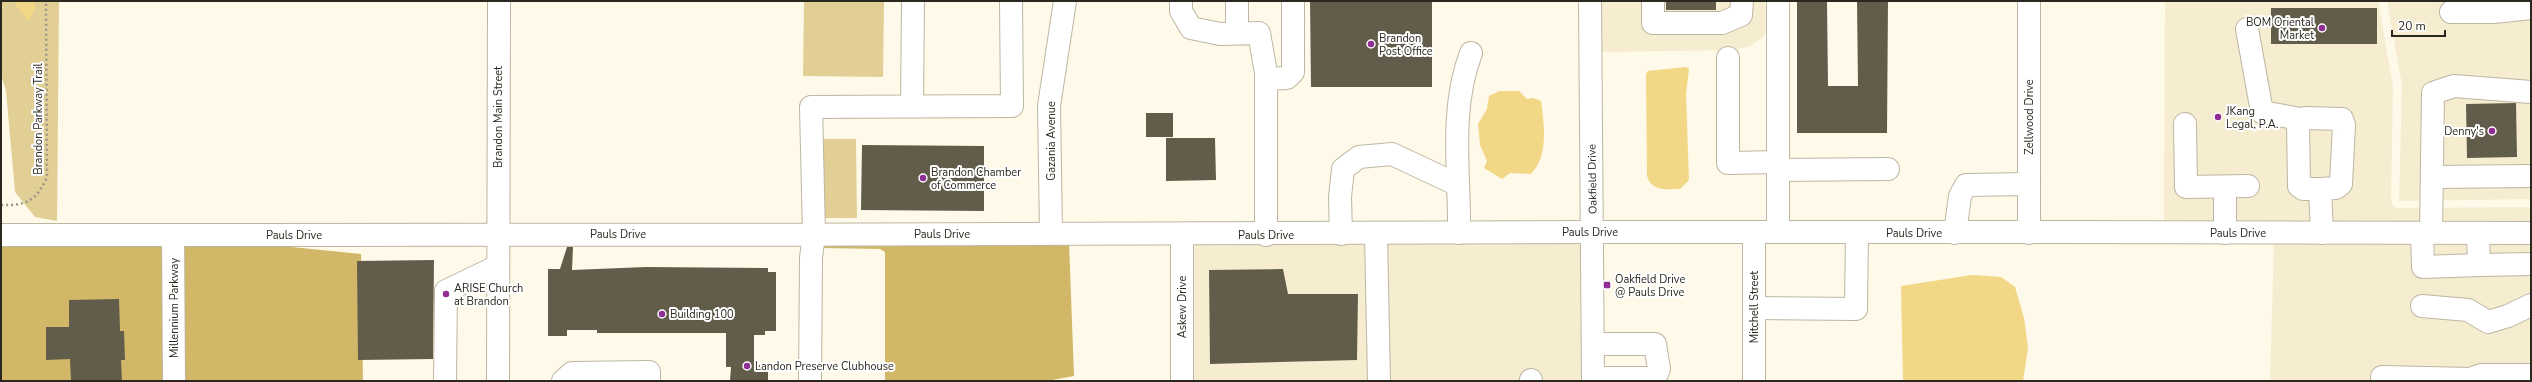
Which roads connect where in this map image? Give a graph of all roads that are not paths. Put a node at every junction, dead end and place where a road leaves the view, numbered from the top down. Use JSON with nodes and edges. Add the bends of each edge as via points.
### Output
{"nodes":[{"id":1,"x":499,"y":1,"type":"edge"},
{"id":2,"x":913,"y":1,"type":"edge"},
{"id":3,"x":1011,"y":1,"type":"edge"},
{"id":4,"x":1065,"y":1,"type":"edge"},
{"id":5,"x":1181,"y":1,"type":"edge"},
{"id":6,"x":1237,"y":1,"type":"edge"},
{"id":7,"x":1293,"y":1,"type":"edge"},
{"id":8,"x":1590,"y":1,"type":"edge"},
{"id":9,"x":1653,"y":1,"type":"edge"},
{"id":10,"x":1742,"y":1,"type":"edge"},
{"id":11,"x":1778,"y":1,"type":"edge"},
{"id":12,"x":2029,"y":1,"type":"edge"},
{"id":13,"x":2531,"y":8,"type":"edge"},
{"id":14,"x":2451,"y":12,"type":"dead end"},
{"id":15,"x":2247,"y":29,"type":"dead end"},
{"id":16,"x":1237,"y":33,"type":"junction"},
{"id":17,"x":1471,"y":53,"type":"dead end"},
{"id":18,"x":1728,"y":58,"type":"dead end"},
{"id":19,"x":1266,"y":79,"type":"junction"},
{"id":20,"x":2531,"y":92,"type":"edge"},
{"id":21,"x":912,"y":106,"type":"junction"},
{"id":22,"x":2300,"y":119,"type":"junction"},
{"id":23,"x":2185,"y":124,"type":"dead end"},
{"id":24,"x":1778,"y":166,"type":"junction"},
{"id":25,"x":1888,"y":169,"type":"dead end"},
{"id":26,"x":2531,"y":176,"type":"edge"},
{"id":27,"x":2432,"y":177,"type":"junction"},
{"id":28,"x":2029,"y":184,"type":"junction"},
{"id":29,"x":1458,"y":186,"type":"junction"},
{"id":30,"x":2225,"y":186,"type":"junction"},
{"id":31,"x":2248,"y":186,"type":"dead end"},
{"id":32,"x":2320,"y":189,"type":"junction"},
{"id":33,"x":1593,"y":232,"type":"junction"},
{"id":34,"x":1778,"y":232,"type":"junction"},
{"id":35,"x":1857,"y":232,"type":"junction"},
{"id":36,"x":1051,"y":233,"type":"junction"},
{"id":37,"x":1459,"y":233,"type":"junction"},
{"id":38,"x":1754,"y":233,"type":"junction"},
{"id":39,"x":1955,"y":233,"type":"junction"},
{"id":40,"x":2029,"y":233,"type":"junction"},
{"id":41,"x":2225,"y":233,"type":"junction"},
{"id":42,"x":2322,"y":233,"type":"junction"},
{"id":43,"x":2426,"y":233,"type":"junction"},
{"id":44,"x":2478,"y":233,"type":"junction"},
{"id":45,"x":2531,"y":233,"type":"edge"},
{"id":46,"x":498,"y":234,"type":"junction"},
{"id":47,"x":814,"y":234,"type":"junction"},
{"id":48,"x":1182,"y":234,"type":"junction"},
{"id":49,"x":1341,"y":234,"type":"junction"},
{"id":50,"x":1376,"y":234,"type":"junction"},
{"id":51,"x":1,"y":235,"type":"edge"},
{"id":52,"x":173,"y":235,"type":"junction"},
{"id":53,"x":1266,"y":235,"type":"junction"},
{"id":54,"x":2531,"y":264,"type":"edge"},
{"id":55,"x":2479,"y":265,"type":"junction"},
{"id":56,"x":498,"y":266,"type":"junction"},
{"id":57,"x":2531,"y":305,"type":"edge"},
{"id":58,"x":2422,"y":306,"type":"dead end"},
{"id":59,"x":1754,"y":308,"type":"junction"},
{"id":60,"x":1593,"y":344,"type":"junction"},
{"id":61,"x":2531,"y":375,"type":"edge"},
{"id":62,"x":2382,"y":377,"type":"dead end"},
{"id":63,"x":1593,"y":380,"type":"edge"},
{"id":64,"x":2440,"y":380,"type":"edge"},
{"id":65,"x":174,"y":381,"type":"edge"},
{"id":66,"x":445,"y":381,"type":"edge"},
{"id":67,"x":498,"y":381,"type":"edge"},
{"id":68,"x":563,"y":381,"type":"edge"},
{"id":69,"x":649,"y":381,"type":"edge"},
{"id":70,"x":810,"y":381,"type":"edge"},
{"id":71,"x":1182,"y":381,"type":"edge"},
{"id":72,"x":1379,"y":381,"type":"edge"},
{"id":73,"x":1754,"y":381,"type":"edge"}],
"edges":[{"from":1,"to":46,"type":"street","name":"Brandon Main Street"},
{"from":2,"to":21,"type":"street"},
{"from":3,"to":21,"type":"street","via":[[1012,106]]},
{"from":4,"to":36,"type":"street","name":"Gazania Avenue","via":[[1049,106]]},
{"from":5,"to":16,"type":"street","via":[[1181,11],[1191,28],[1220,34]]},
{"from":6,"to":16,"type":"street"},
{"from":7,"to":19,"type":"street","via":[[1293,72],[1287,78]]},
{"from":8,"to":33,"type":"street","name":"Oakfield Drive"},
{"from":9,"to":10,"type":"street","via":[[1653,23],[1722,23],[1741,15]]},
{"from":11,"to":24,"type":"street"},
{"from":12,"to":28,"type":"street","name":"Zellwood Drive"},
{"from":13,"to":14,"type":"street","via":[[2494,12]]},
{"from":15,"to":22,"type":"street","via":[[2262,112]]},
{"from":16,"to":19,"type":"street","via":[[1259,33]]},
{"from":17,"to":29,"type":"street","via":[[1462,84],[1459,110]]},
{"from":18,"to":24,"type":"street","via":[[1728,163]]},
{"from":19,"to":53,"type":"street"},
{"from":20,"to":27,"type":"street","via":[[2454,86],[2433,93]]},
{"from":21,"to":47,"type":"street","via":[[811,107]]},
{"from":22,"to":32,"type":"street","via":[[2299,186],[2303,189]]},
{"from":22,"to":32,"type":"street","via":[[2342,119],[2344,125],[2341,184],[2336,188]]},
{"from":23,"to":30,"type":"street","via":[[2186,187]]},
{"from":24,"to":25,"type":"street"},
{"from":24,"to":34,"type":"street"},
{"from":26,"to":27,"type":"street"},
{"from":27,"to":43,"type":"street"},
{"from":28,"to":39,"type":"street","via":[[1966,185],[1960,196]]},
{"from":28,"to":40,"type":"street","name":"Zellwood Drive"},
{"from":29,"to":37,"type":"street"},
{"from":29,"to":49,"type":"street","via":[[1392,154],[1359,157],[1343,169],[1340,197]]},
{"from":30,"to":31,"type":"street"},
{"from":30,"to":41,"type":"street"},
{"from":32,"to":42,"type":"street"},
{"from":33,"to":37,"type":"street","name":"Pauls Drive"},
{"from":33,"to":38,"type":"street","name":"Pauls Drive"},
{"from":33,"to":60,"type":"street","name":"Oakfield Drive"},
{"from":34,"to":35,"type":"street","name":"Pauls Drive"},
{"from":34,"to":38,"type":"street","name":"Pauls Drive"},
{"from":35,"to":39,"type":"street","name":"Pauls Drive"},
{"from":35,"to":59,"type":"street","via":[[1856,309]]},
{"from":36,"to":47,"type":"street","name":"Pauls Drive"},
{"from":36,"to":48,"type":"street","name":"Pauls Drive"},
{"from":37,"to":50,"type":"street","name":"Pauls Drive"},
{"from":38,"to":59,"type":"street","name":"Mitchell Street"},
{"from":39,"to":40,"type":"street","name":"Pauls Drive"},
{"from":40,"to":41,"type":"street","name":"Pauls Drive"},
{"from":41,"to":42,"type":"street","name":"Pauls Drive"},
{"from":42,"to":43,"type":"street","name":"Pauls Drive"},
{"from":43,"to":44,"type":"street","name":"Pauls Drive"},
{"from":43,"to":55,"type":"street","via":[[2423,267]]},
{"from":44,"to":45,"type":"street","name":"Pauls Drive"},
{"from":44,"to":55,"type":"street"},
{"from":46,"to":47,"type":"street","name":"Pauls Drive"},
{"from":46,"to":52,"type":"street","name":"Pauls Drive"},
{"from":46,"to":56,"type":"street","name":"Brandon Main Street"},
{"from":47,"to":70,"type":"street","via":[[811,258]]},
{"from":48,"to":53,"type":"street","name":"Pauls Drive"},
{"from":48,"to":71,"type":"street","name":"Askew Drive"},
{"from":49,"to":50,"type":"street","name":"Pauls Drive"},
{"from":49,"to":53,"type":"street","name":"Pauls Drive"},
{"from":50,"to":72,"type":"street"},
{"from":51,"to":52,"type":"street","name":"Pauls Drive"},
{"from":52,"to":65,"type":"street","name":"Millennium Parkway"},
{"from":54,"to":55,"type":"street"},
{"from":56,"to":66,"type":"street","via":[[446,291]]},
{"from":56,"to":67,"type":"street","name":"Brandon Main Street"},
{"from":57,"to":58,"type":"street","via":[[2488,322],[2468,310]]},
{"from":59,"to":73,"type":"street","name":"Mitchell Street"},
{"from":60,"to":63,"type":"street","name":"Oakfield Drive"},
{"from":60,"to":63,"type":"street","via":[[1655,344],[1659,368],[1655,378]]},
{"from":61,"to":64,"type":"street"},
{"from":62,"to":64,"type":"street"},
{"from":68,"to":69,"type":"street","via":[[572,373],[649,372]]}]}
